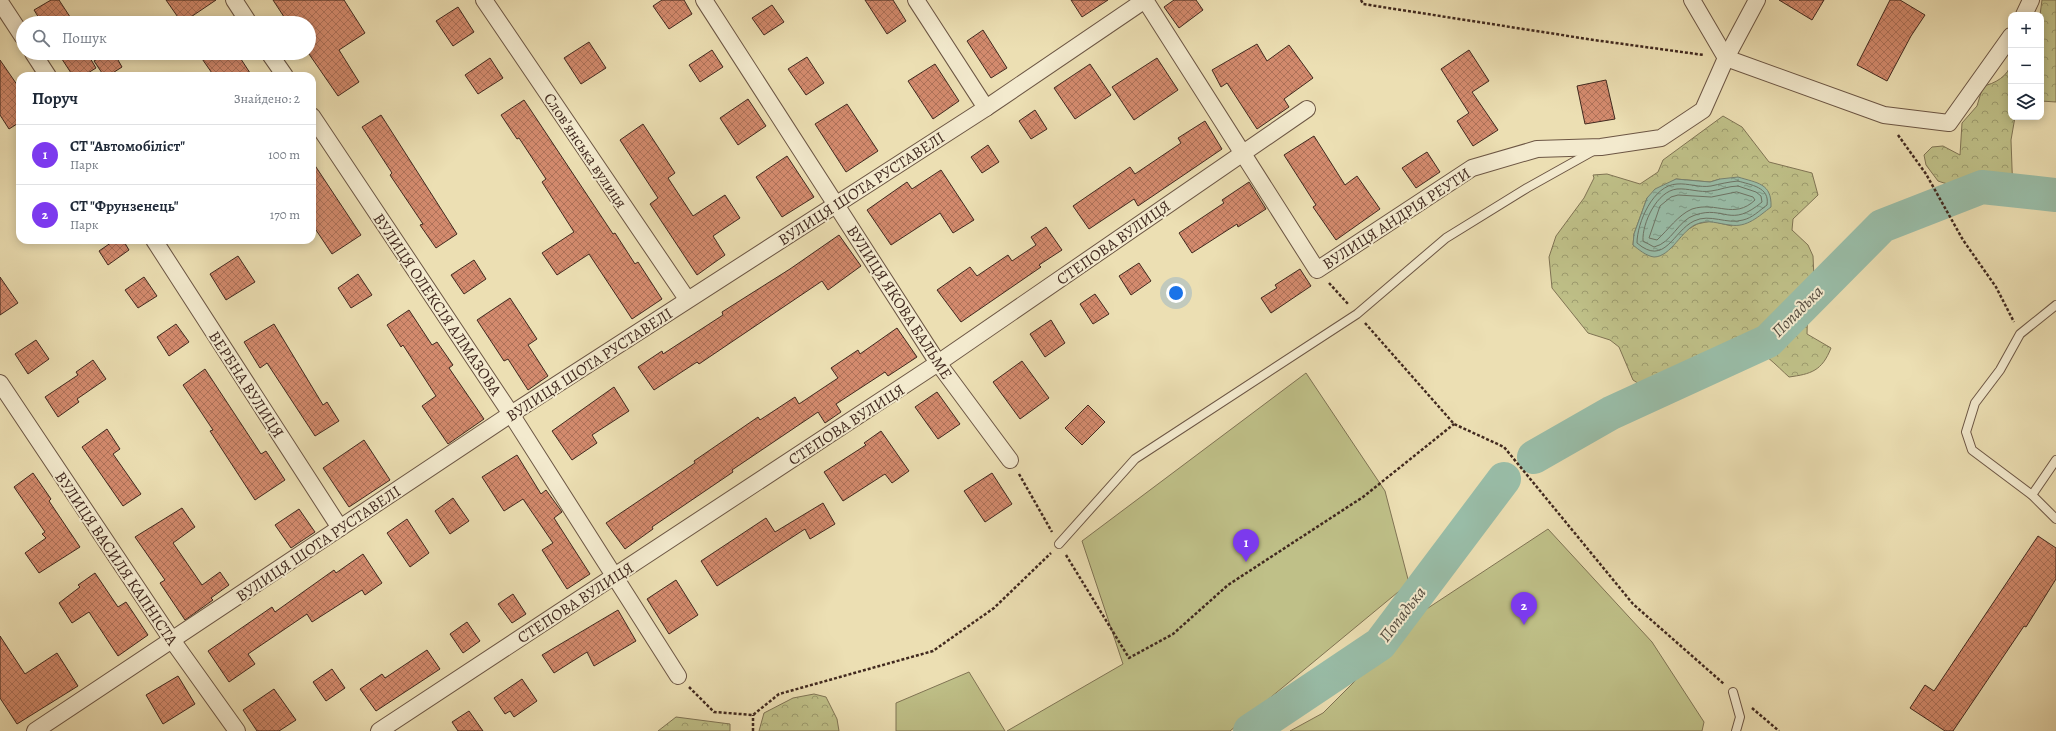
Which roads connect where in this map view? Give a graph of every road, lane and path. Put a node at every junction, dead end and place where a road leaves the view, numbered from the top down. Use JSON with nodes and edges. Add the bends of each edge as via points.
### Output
{"nodes":[{"id":1,"x":234,"y":0,"type":"edge"},
{"id":2,"x":484,"y":0,"type":"edge"},
{"id":3,"x":704,"y":0,"type":"edge"},
{"id":4,"x":916,"y":0,"type":"edge"},
{"id":5,"x":1145,"y":0,"type":"edge"},
{"id":6,"x":1361,"y":0,"type":"edge"},
{"id":7,"x":1692,"y":0,"type":"edge"},
{"id":8,"x":1757,"y":0,"type":"edge"},
{"id":9,"x":2031,"y":0,"type":"edge"},
{"id":10,"x":0,"y":2,"type":"edge"},
{"id":11,"x":2025,"y":12,"type":"edge"},
{"id":12,"x":244,"y":16,"type":"edge"},
{"id":13,"x":16,"y":26,"type":"edge"},
{"id":14,"x":2008,"y":40,"type":"edge"},
{"id":15,"x":1726,"y":58,"type":"junction"},
{"id":16,"x":38,"y":60,"type":"edge"},
{"id":17,"x":275,"y":60,"type":"edge"},
{"id":18,"x":45,"y":72,"type":"edge"},
{"id":19,"x":282,"y":72,"type":"edge"},
{"id":20,"x":986,"y":108,"type":"junction"},
{"id":21,"x":1307,"y":109,"type":"dead end"},
{"id":22,"x":1884,"y":115,"type":"junction"},
{"id":23,"x":316,"y":122,"type":"edge"},
{"id":24,"x":1601,"y":147,"type":"junction"},
{"id":25,"x":1242,"y":154,"type":"junction"},
{"id":26,"x":836,"y":205,"type":"junction"},
{"id":27,"x":157,"y":244,"type":"edge"},
{"id":28,"x":1316,"y":270,"type":"junction"},
{"id":29,"x":687,"y":299,"type":"junction"},
{"id":30,"x":2056,"y":305,"type":"edge"},
{"id":31,"x":1357,"y":314,"type":"junction"},
{"id":32,"x":2020,"y":334,"type":"junction"},
{"id":33,"x":938,"y":363,"type":"junction"},
{"id":34,"x":0,"y":383,"type":"edge"},
{"id":35,"x":511,"y":414,"type":"junction"},
{"id":36,"x":1454,"y":424,"type":"junction"},
{"id":37,"x":1010,"y":460,"type":"joint"},
{"id":38,"x":2056,"y":460,"type":"edge"},
{"id":39,"x":2032,"y":495,"type":"junction"},
{"id":40,"x":2056,"y":519,"type":"edge"},
{"id":41,"x":340,"y":528,"type":"junction"},
{"id":42,"x":1060,"y":544,"type":"junction"},
{"id":43,"x":614,"y":576,"type":"junction"},
{"id":44,"x":172,"y":640,"type":"junction"},
{"id":45,"x":678,"y":676,"type":"joint"},
{"id":46,"x":1733,"y":692,"type":"junction"},
{"id":47,"x":753,"y":715,"type":"junction"},
{"id":48,"x":35,"y":731,"type":"edge"},
{"id":49,"x":237,"y":731,"type":"edge"},
{"id":50,"x":379,"y":731,"type":"edge"},
{"id":51,"x":753,"y":731,"type":"edge"},
{"id":52,"x":1736,"y":731,"type":"edge"},
{"id":53,"x":1778,"y":731,"type":"edge"}],
"edges":[{"from":1,"to":12,"type":"street"},
{"from":2,"to":29,"type":"street","name":"Словʼянська вулиця"},
{"from":3,"to":26,"type":"street","name":"ВУЛИЦЯ ЯКОВА БАЛЬМЕ"},
{"from":4,"to":20,"type":"street"},
{"from":5,"to":20,"type":"street","name":"ВУЛИЦЯ ШОТА РУСТАВЕЛІ"},
{"from":5,"to":25,"type":"street","name":"ВУЛИЦЯ АНДРІЯ РЕУТИ"},
{"from":6,"to":15,"type":"path","via":[[1363,4]]},
{"from":7,"to":15,"type":"street"},
{"from":8,"to":15,"type":"street","name":"ВУЛИЦЯ АНДРІЯ РЕУТИ"},
{"from":9,"to":11,"type":"street"},
{"from":10,"to":13,"type":"street"},
{"from":14,"to":22,"type":"street","via":[[1950,122]]},
{"from":15,"to":22,"type":"street"},
{"from":15,"to":24,"type":"street","name":"ВУЛИЦЯ АНДРІЯ РЕУТИ","via":[[1703,110],[1661,138]]},
{"from":16,"to":18,"type":"street"},
{"from":17,"to":19,"type":"street"},
{"from":20,"to":26,"type":"street","name":"ВУЛИЦЯ ШОТА РУСТАВЕЛІ"},
{"from":21,"to":25,"type":"street","name":"СТЕПОВА ВУЛИЦЯ"},
{"from":22,"to":32,"type":"path","via":[[1926,174],[1963,240],[1996,286]]},
{"from":23,"to":35,"type":"street","name":"ВУЛИЦЯ ОЛЕКСІЯ АЛМАЗОВА"},
{"from":24,"to":28,"type":"street","name":"ВУЛИЦЯ АНДРІЯ РЕУТИ","via":[[1537,149],[1472,168]]},
{"from":24,"to":31,"type":"lane","via":[[1526,188],[1446,238]]},
{"from":25,"to":28,"type":"street","name":"ВУЛИЦЯ АНДРІЯ РЕУТИ"},
{"from":25,"to":33,"type":"street","name":"СТЕПОВА ВУЛИЦЯ"},
{"from":26,"to":29,"type":"street","name":"ВУЛИЦЯ ШОТА РУСТАВЕЛІ"},
{"from":26,"to":33,"type":"street","name":"ВУЛИЦЯ ЯКОВА БАЛЬМЕ"},
{"from":27,"to":41,"type":"street","name":"ВЕРБНА ВУЛИЦЯ"},
{"from":28,"to":31,"type":"path"},
{"from":29,"to":35,"type":"street","name":"ВУЛИЦЯ ШОТА РУСТАВЕЛІ"},
{"from":30,"to":32,"type":"lane"},
{"from":31,"to":36,"type":"path"},
{"from":31,"to":42,"type":"lane","via":[[1135,459]]},
{"from":32,"to":39,"type":"lane","via":[[2000,370],[1976,403],[1966,432],[1972,450]]},
{"from":33,"to":37,"type":"street","name":"ВУЛИЦЯ ЯКОВА БАЛЬМЕ"},
{"from":33,"to":43,"type":"street","name":"СТЕПОВА ВУЛИЦЯ"},
{"from":34,"to":44,"type":"street","name":"ВУЛИЦЯ ВАСИЛЯ КАПНІСТА"},
{"from":35,"to":41,"type":"street","name":"ВУЛИЦЯ ШОТА РУСТАВЕЛІ"},
{"from":35,"to":43,"type":"street","name":"ВУЛИЦЯ ОЛЕКСІЯ АЛМАЗОВА"},
{"from":36,"to":42,"type":"path","via":[[1363,497],[1228,586],[1173,634],[1129,658]]},
{"from":36,"to":46,"type":"path","via":[[1504,447],[1633,604]]},
{"from":37,"to":42,"type":"path"},
{"from":38,"to":39,"type":"lane"},
{"from":39,"to":40,"type":"lane"},
{"from":41,"to":44,"type":"street","name":"ВУЛИЦЯ ШОТА РУСТАВЕЛІ"},
{"from":42,"to":47,"type":"path","via":[[994,608],[933,651],[778,694]]},
{"from":43,"to":45,"type":"street","name":"ВУЛИЦЯ ОЛЕКСІЯ АЛМАЗОВА"},
{"from":43,"to":50,"type":"street","name":"СТЕПОВА ВУЛИЦЯ"},
{"from":44,"to":48,"type":"street","name":"ВУЛИЦЯ ШОТА РУСТАВЕЛІ"},
{"from":44,"to":49,"type":"street","name":"ВУЛИЦЯ ВАСИЛЯ КАПНІСТА"},
{"from":45,"to":47,"type":"path","via":[[714,712]]},
{"from":46,"to":52,"type":"lane","via":[[1740,717]]},
{"from":46,"to":53,"type":"path"},
{"from":47,"to":51,"type":"path"}]}
